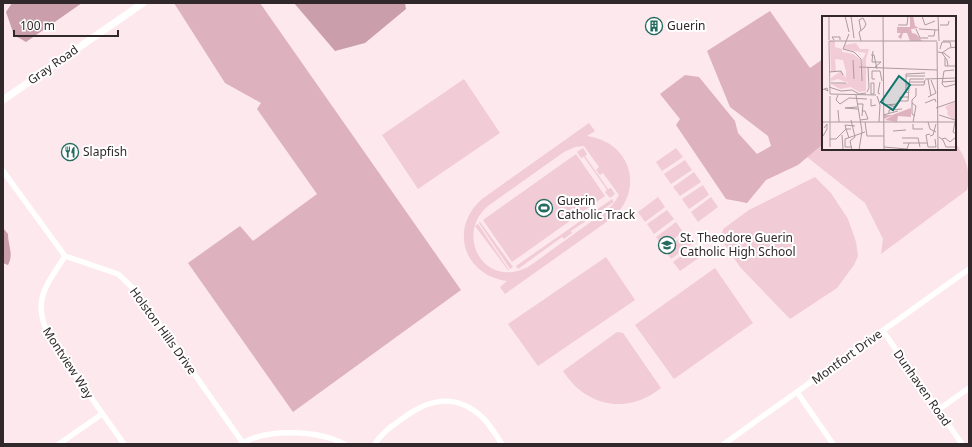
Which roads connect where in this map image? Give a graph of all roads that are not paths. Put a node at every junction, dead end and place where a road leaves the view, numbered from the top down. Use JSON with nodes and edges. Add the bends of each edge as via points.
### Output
{"nodes":[{"id":1,"x":143,"y":3,"type":"edge"},
{"id":2,"x":3,"y":100,"type":"edge"},
{"id":3,"x":3,"y":171,"type":"edge"},
{"id":4,"x":65,"y":256,"type":"junction"},
{"id":5,"x":969,"y":269,"type":"edge"},
{"id":6,"x":883,"y":331,"type":"junction"},
{"id":7,"x":969,"y":388,"type":"edge"},
{"id":8,"x":797,"y":392,"type":"junction"},
{"id":9,"x":938,"y":410,"type":"junction"},
{"id":10,"x":102,"y":414,"type":"junction"},
{"id":11,"x":242,"y":443,"type":"edge"},
{"id":12,"x":59,"y":444,"type":"edge"},
{"id":13,"x":124,"y":444,"type":"edge"},
{"id":14,"x":344,"y":444,"type":"edge"},
{"id":15,"x":374,"y":444,"type":"edge"},
{"id":16,"x":502,"y":444,"type":"edge"},
{"id":17,"x":724,"y":444,"type":"edge"},
{"id":18,"x":833,"y":444,"type":"edge"},
{"id":19,"x":962,"y":444,"type":"edge"}],
"edges":[{"from":1,"to":2,"type":"street","name":"Gray Road"},
{"from":3,"to":4,"type":"street"},
{"from":4,"to":10,"type":"street","name":"Montview Way","via":[[43,291],[40,310],[43,325],[51,341]]},
{"from":4,"to":11,"type":"street","name":"Holston Hills Drive","via":[[118,274],[135,290]]},
{"from":5,"to":6,"type":"street","name":"Montfort Drive"},
{"from":6,"to":8,"type":"street","name":"Montfort Drive"},
{"from":6,"to":9,"type":"street","name":"Dunhaven Road"},
{"from":7,"to":9,"type":"street"},
{"from":8,"to":17,"type":"street","name":"Montfort Drive"},
{"from":8,"to":18,"type":"street"},
{"from":9,"to":19,"type":"street","name":"Dunhaven Road"},
{"from":10,"to":12,"type":"street"},
{"from":10,"to":13,"type":"street","name":"Montview Way"},
{"from":11,"to":14,"type":"street","via":[[258,436],[280,433],[310,434]]},
{"from":15,"to":16,"type":"street","via":[[388,428],[420,406],[438,401],[455,401],[471,408],[484,419]]}]}
